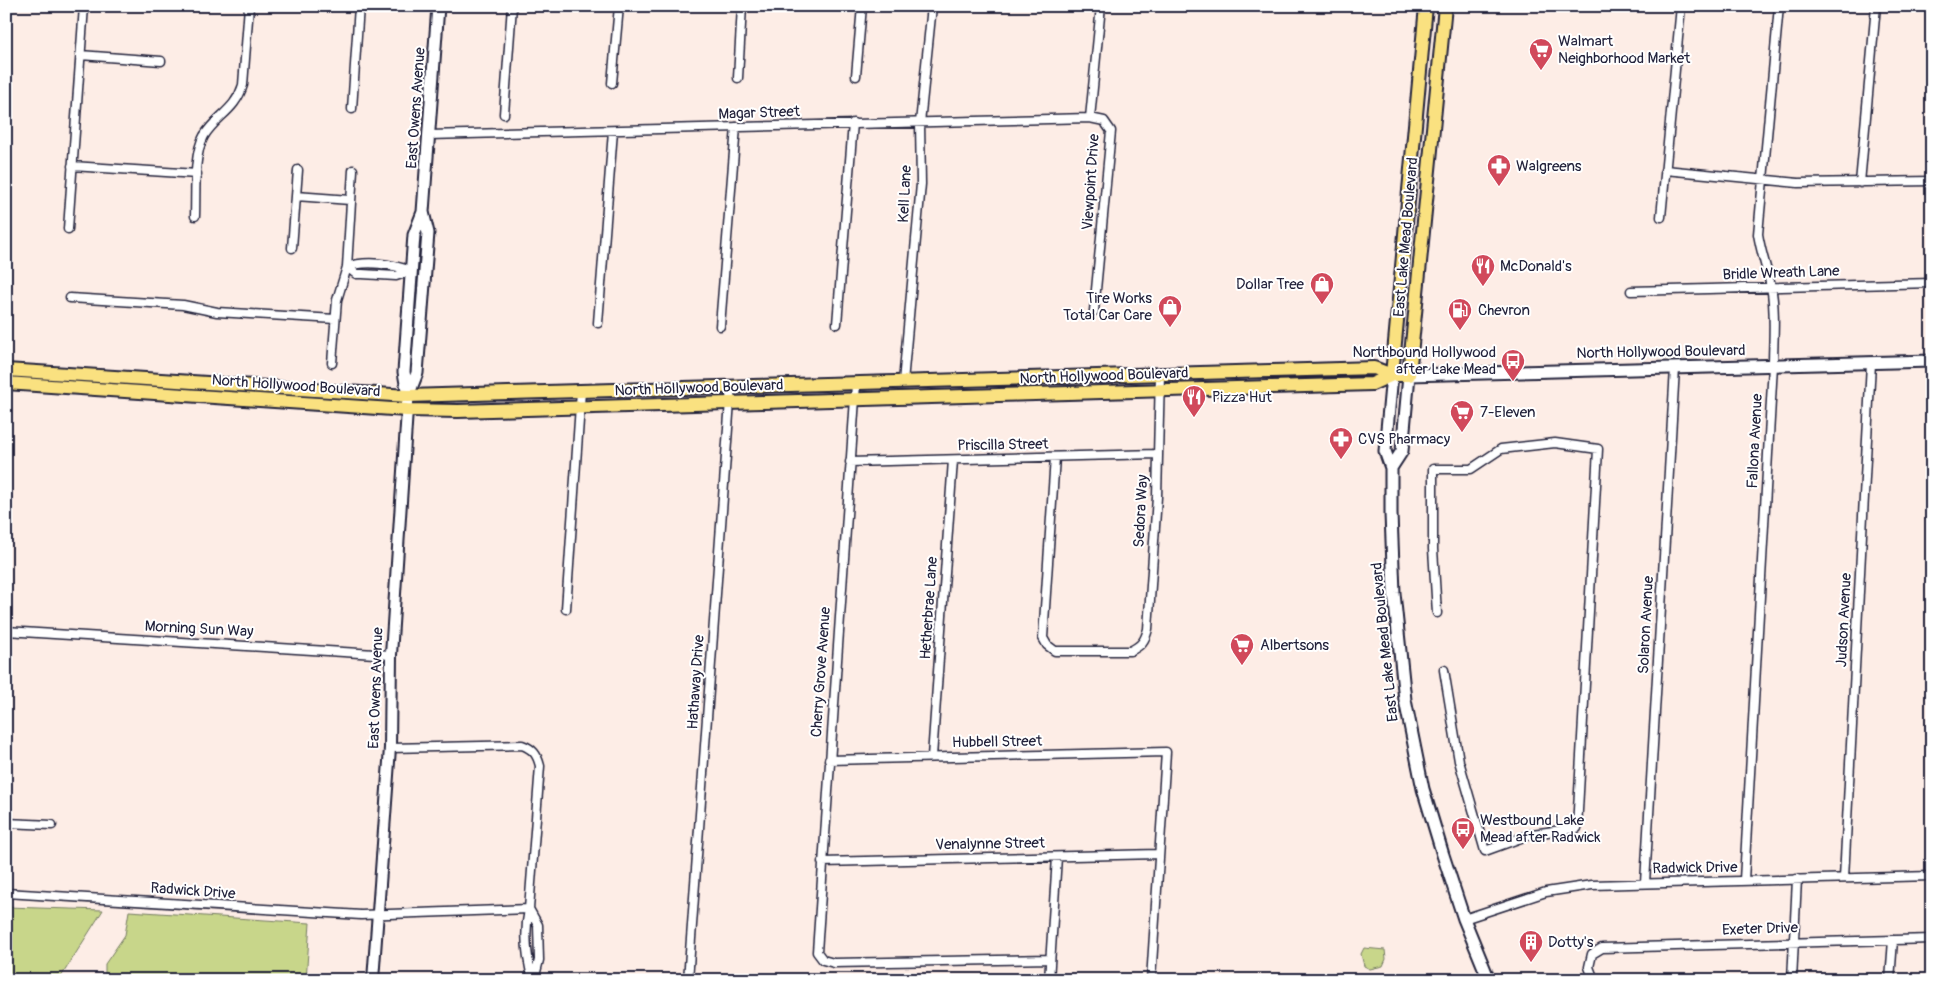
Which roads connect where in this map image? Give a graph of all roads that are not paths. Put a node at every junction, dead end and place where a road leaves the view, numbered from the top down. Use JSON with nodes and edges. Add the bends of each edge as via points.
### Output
{"nodes":[{"id":1,"x":84,"y":6,"type":"edge"},
{"id":2,"x":249,"y":6,"type":"edge"},
{"id":3,"x":359,"y":6,"type":"edge"},
{"id":4,"x":438,"y":6,"type":"edge"},
{"id":5,"x":512,"y":6,"type":"edge"},
{"id":6,"x":619,"y":6,"type":"edge"},
{"id":7,"x":742,"y":6,"type":"edge"},
{"id":8,"x":862,"y":6,"type":"edge"},
{"id":9,"x":932,"y":6,"type":"edge"},
{"id":10,"x":1101,"y":6,"type":"edge"},
{"id":11,"x":1426,"y":6,"type":"edge"},
{"id":12,"x":1445,"y":6,"type":"edge"},
{"id":13,"x":1681,"y":6,"type":"edge"},
{"id":14,"x":1779,"y":6,"type":"edge"},
{"id":15,"x":1876,"y":6,"type":"edge"},
{"id":16,"x":1422,"y":51,"type":"junction"},
{"id":17,"x":80,"y":55,"type":"junction"},
{"id":18,"x":161,"y":61,"type":"dead end"},
{"id":19,"x":856,"y":76,"type":"dead end"},
{"id":20,"x":738,"y":78,"type":"dead end"},
{"id":21,"x":612,"y":83,"type":"dead end"},
{"id":22,"x":1436,"y":91,"type":"junction"},
{"id":23,"x":352,"y":109,"type":"dead end"},
{"id":24,"x":504,"y":114,"type":"dead end"},
{"id":25,"x":1090,"y":118,"type":"junction"},
{"id":26,"x":920,"y":122,"type":"junction"},
{"id":27,"x":853,"y":123,"type":"junction"},
{"id":28,"x":736,"y":128,"type":"junction"},
{"id":29,"x":613,"y":131,"type":"junction"},
{"id":30,"x":429,"y":135,"type":"junction"},
{"id":31,"x":1414,"y":142,"type":"junction"},
{"id":32,"x":72,"y":166,"type":"junction"},
{"id":33,"x":298,"y":170,"type":"dead end"},
{"id":34,"x":353,"y":170,"type":"dead end"},
{"id":35,"x":1665,"y":170,"type":"junction"},
{"id":36,"x":197,"y":174,"type":"junction"},
{"id":37,"x":1762,"y":181,"type":"junction"},
{"id":38,"x":1932,"y":181,"type":"edge"},
{"id":39,"x":1860,"y":182,"type":"junction"},
{"id":40,"x":296,"y":196,"type":"junction"},
{"id":41,"x":350,"y":200,"type":"junction"},
{"id":42,"x":424,"y":212,"type":"junction"},
{"id":43,"x":195,"y":216,"type":"dead end"},
{"id":44,"x":1424,"y":216,"type":"junction"},
{"id":45,"x":1661,"y":217,"type":"dead end"},
{"id":46,"x":68,"y":229,"type":"dead end"},
{"id":47,"x":292,"y":248,"type":"dead end"},
{"id":48,"x":347,"y":267,"type":"junction"},
{"id":49,"x":411,"y":271,"type":"junction"},
{"id":50,"x":1932,"y":283,"type":"edge"},
{"id":51,"x":1771,"y":287,"type":"junction"},
{"id":52,"x":1631,"y":291,"type":"dead end"},
{"id":53,"x":70,"y":298,"type":"dead end"},
{"id":54,"x":1094,"y":311,"type":"dead end"},
{"id":55,"x":335,"y":319,"type":"junction"},
{"id":56,"x":598,"y":323,"type":"dead end"},
{"id":57,"x":836,"y":324,"type":"dead end"},
{"id":58,"x":720,"y":326,"type":"dead end"},
{"id":59,"x":1932,"y":361,"type":"edge"},
{"id":60,"x":332,"y":363,"type":"dead end"},
{"id":61,"x":1871,"y":363,"type":"junction"},
{"id":62,"x":1772,"y":365,"type":"junction"},
{"id":63,"x":1674,"y":368,"type":"junction"},
{"id":64,"x":6,"y":370,"type":"edge"},
{"id":65,"x":1263,"y":371,"type":"junction"},
{"id":66,"x":1160,"y":374,"type":"junction"},
{"id":67,"x":1392,"y":375,"type":"junction"},
{"id":68,"x":1409,"y":375,"type":"junction"},
{"id":69,"x":904,"y":382,"type":"junction"},
{"id":70,"x":6,"y":383,"type":"edge"},
{"id":71,"x":856,"y":384,"type":"junction"},
{"id":72,"x":731,"y":387,"type":"junction"},
{"id":73,"x":1264,"y":387,"type":"junction"},
{"id":74,"x":1160,"y":390,"type":"junction"},
{"id":75,"x":581,"y":391,"type":"junction"},
{"id":76,"x":408,"y":396,"type":"junction"},
{"id":77,"x":855,"y":400,"type":"junction"},
{"id":78,"x":730,"y":403,"type":"junction"},
{"id":79,"x":580,"y":407,"type":"junction"},
{"id":80,"x":407,"y":410,"type":"junction"},
{"id":81,"x":1158,"y":454,"type":"junction"},
{"id":82,"x":1055,"y":457,"type":"junction"},
{"id":83,"x":953,"y":460,"type":"junction"},
{"id":84,"x":850,"y":462,"type":"junction"},
{"id":85,"x":1392,"y":468,"type":"junction"},
{"id":86,"x":566,"y":609,"type":"dead end"},
{"id":87,"x":1437,"y":613,"type":"dead end"},
{"id":88,"x":6,"y":631,"type":"edge"},
{"id":89,"x":391,"y":655,"type":"junction"},
{"id":90,"x":1444,"y":670,"type":"dead end"},
{"id":91,"x":390,"y":748,"type":"junction"},
{"id":92,"x":932,"y":757,"type":"junction"},
{"id":93,"x":829,"y":760,"type":"junction"},
{"id":94,"x":6,"y":823,"type":"edge"},
{"id":95,"x":52,"y":825,"type":"dead end"},
{"id":96,"x":1159,"y":854,"type":"junction"},
{"id":97,"x":1057,"y":857,"type":"junction"},
{"id":98,"x":822,"y":862,"type":"junction"},
{"id":99,"x":1932,"y":876,"type":"edge"},
{"id":100,"x":1844,"y":878,"type":"junction"},
{"id":101,"x":1797,"y":879,"type":"junction"},
{"id":102,"x":1744,"y":880,"type":"junction"},
{"id":103,"x":1645,"y":883,"type":"junction"},
{"id":104,"x":6,"y":893,"type":"edge"},
{"id":105,"x":529,"y":909,"type":"junction"},
{"id":106,"x":379,"y":913,"type":"junction"},
{"id":107,"x":1464,"y":918,"type":"junction"},
{"id":108,"x":1932,"y":939,"type":"edge"},
{"id":109,"x":1892,"y":940,"type":"junction"},
{"id":110,"x":1794,"y":942,"type":"junction"},
{"id":111,"x":1050,"y":959,"type":"junction"},
{"id":112,"x":373,"y":980,"type":"edge"},
{"id":113,"x":533,"y":980,"type":"edge"},
{"id":114,"x":688,"y":980,"type":"edge"},
{"id":115,"x":1049,"y":980,"type":"edge"},
{"id":116,"x":1151,"y":980,"type":"edge"},
{"id":117,"x":1489,"y":980,"type":"edge"},
{"id":118,"x":1594,"y":980,"type":"edge"},
{"id":119,"x":1792,"y":980,"type":"edge"},
{"id":120,"x":1890,"y":980,"type":"edge"}],
"edges":[{"from":1,"to":17,"type":"street"},
{"from":2,"to":36,"type":"street","via":[[243,85],[233,107],[212,125],[204,137]]},
{"from":3,"to":23,"type":"street"},
{"from":4,"to":30,"type":"main road","name":"East Owens Avenue"},
{"from":5,"to":24,"type":"street"},
{"from":6,"to":21,"type":"street"},
{"from":7,"to":20,"type":"street"},
{"from":8,"to":19,"type":"street"},
{"from":9,"to":26,"type":"street","name":"Kell Lane"},
{"from":10,"to":25,"type":"street","name":"Viewpoint Drive"},
{"from":11,"to":16,"type":"main road","name":"East Lake Mead Boulevard"},
{"from":12,"to":22,"type":"main road","name":"East Lake Mead Boulevard"},
{"from":13,"to":35,"type":"street"},
{"from":14,"to":37,"type":"street","name":"Fallona Avenue"},
{"from":15,"to":39,"type":"street"},
{"from":16,"to":22,"type":"main road","via":[[1428,56],[1428,76]]},
{"from":16,"to":31,"type":"main road","name":"East Lake Mead Boulevard"},
{"from":17,"to":18,"type":"street"},
{"from":17,"to":32,"type":"street"},
{"from":22,"to":44,"type":"main road","name":"East Lake Mead Boulevard"},
{"from":25,"to":26,"type":"street","name":"Magar Street"},
{"from":25,"to":54,"type":"street","name":"Viewpoint Drive","via":[[1104,121],[1111,131]]},
{"from":26,"to":27,"type":"street","name":"Magar Street"},
{"from":26,"to":69,"type":"street","name":"Kell Lane","via":[[921,184]]},
{"from":27,"to":28,"type":"street","name":"Magar Street"},
{"from":27,"to":57,"type":"street"},
{"from":28,"to":29,"type":"street","name":"Magar Street"},
{"from":28,"to":58,"type":"street"},
{"from":29,"to":30,"type":"street","name":"Magar Street"},
{"from":29,"to":56,"type":"street"},
{"from":30,"to":42,"type":"main road","name":"East Owens Avenue"},
{"from":31,"to":44,"type":"main road","via":[[1419,151],[1416,199]]},
{"from":31,"to":67,"type":"main road","name":"East Lake Mead Boulevard"},
{"from":32,"to":36,"type":"street"},
{"from":32,"to":46,"type":"street"},
{"from":33,"to":40,"type":"street"},
{"from":34,"to":41,"type":"street"},
{"from":35,"to":37,"type":"street"},
{"from":35,"to":45,"type":"street"},
{"from":36,"to":43,"type":"street"},
{"from":37,"to":39,"type":"street"},
{"from":37,"to":51,"type":"street","name":"Fallona Avenue","via":[[1758,234]]},
{"from":38,"to":39,"type":"street"},
{"from":40,"to":41,"type":"street"},
{"from":40,"to":47,"type":"street"},
{"from":41,"to":48,"type":"street"},
{"from":42,"to":49,"type":"main road","name":"East Owens Avenue","via":[[414,235]]},
{"from":42,"to":76,"type":"main road","name":"East Owens Avenue","via":[[428,233],[418,373]]},
{"from":44,"to":68,"type":"main road","name":"East Lake Mead Boulevard"},
{"from":48,"to":49,"type":"street","via":[[357,263],[396,265]]},
{"from":48,"to":55,"type":"street"},
{"from":49,"to":76,"type":"main road","name":"East Owens Avenue","via":[[404,372]]},
{"from":50,"to":51,"type":"street","name":"Bridle Wreath Lane"},
{"from":51,"to":52,"type":"street","name":"Bridle Wreath Lane"},
{"from":51,"to":62,"type":"street","name":"Fallona Avenue"},
{"from":53,"to":55,"type":"street"},
{"from":55,"to":60,"type":"street"},
{"from":59,"to":61,"type":"main road","name":"North Hollywood Boulevard"},
{"from":61,"to":62,"type":"main road","name":"North Hollywood Boulevard"},
{"from":61,"to":100,"type":"street","name":"Judson Avenue"},
{"from":62,"to":63,"type":"main road","name":"North Hollywood Boulevard"},
{"from":62,"to":102,"type":"street","name":"Fallona Avenue"},
{"from":63,"to":68,"type":"main road","name":"North Hollywood Boulevard"},
{"from":63,"to":103,"type":"street","name":"Solaron Avenue"},
{"from":64,"to":76,"type":"main road","name":"North Hollywood Boulevard"},
{"from":65,"to":66,"type":"main road","name":"North Hollywood Boulevard"},
{"from":65,"to":67,"type":"main road","name":"North Hollywood Boulevard","via":[[1374,368]]},
{"from":65,"to":73,"type":"main road"},
{"from":66,"to":69,"type":"main road","name":"North Hollywood Boulevard"},
{"from":66,"to":74,"type":"street","name":"Sedora Way"},
{"from":67,"to":68,"type":"main road","name":"North Hollywood Boulevard"},
{"from":67,"to":73,"type":"main road","name":"North Hollywood Boulevard","via":[[1374,384]]},
{"from":67,"to":85,"type":"main road","name":"East Lake Mead Boulevard","via":[[1385,451]]},
{"from":68,"to":85,"type":"main road","name":"East Lake Mead Boulevard","via":[[1402,452]]},
{"from":69,"to":71,"type":"main road","name":"North Hollywood Boulevard"},
{"from":70,"to":80,"type":"main road","name":"North Hollywood Boulevard"},
{"from":71,"to":72,"type":"main road","name":"North Hollywood Boulevard"},
{"from":71,"to":77,"type":"street","name":"Cherry Grove Avenue"},
{"from":72,"to":75,"type":"main road","name":"North Hollywood Boulevard"},
{"from":72,"to":78,"type":"street","name":"Hathaway Drive"},
{"from":73,"to":74,"type":"main road","name":"North Hollywood Boulevard"},
{"from":74,"to":77,"type":"main road","name":"North Hollywood Boulevard"},
{"from":74,"to":81,"type":"street","name":"Sedora Way"},
{"from":75,"to":76,"type":"main road","name":"North Hollywood Boulevard"},
{"from":75,"to":79,"type":"street"},
{"from":76,"to":80,"type":"main road","name":"East Owens Avenue"},
{"from":77,"to":78,"type":"main road","name":"North Hollywood Boulevard"},
{"from":77,"to":84,"type":"street","name":"Cherry Grove Avenue"},
{"from":78,"to":79,"type":"main road","name":"North Hollywood Boulevard"},
{"from":78,"to":114,"type":"street","name":"Hathaway Drive"},
{"from":79,"to":80,"type":"main road","name":"North Hollywood Boulevard"},
{"from":79,"to":86,"type":"street"},
{"from":80,"to":89,"type":"street","name":"East Owens Avenue"},
{"from":81,"to":82,"type":"street","name":"Priscilla Street"},
{"from":81,"to":82,"type":"street","name":"Sedora Way","via":[[1148,629],[1146,640],[1130,651],[1055,652],[1043,638]]},
{"from":82,"to":83,"type":"street","name":"Priscilla Street"},
{"from":83,"to":84,"type":"street","name":"Priscilla Street"},
{"from":83,"to":92,"type":"street","name":"Hetherbrae Lane"},
{"from":84,"to":93,"type":"street","name":"Cherry Grove Avenue"},
{"from":85,"to":107,"type":"main road","name":"East Lake Mead Boulevard","via":[[1394,593],[1406,700],[1423,789]]},
{"from":87,"to":90,"type":"street","via":[[1433,469],[1471,469],[1501,449],[1555,443],[1598,449],[1577,828],[1532,834],[1485,851],[1459,761]]},
{"from":88,"to":89,"type":"street","name":"Morning Sun Way"},
{"from":89,"to":91,"type":"street","name":"East Owens Avenue"},
{"from":91,"to":105,"type":"street","via":[[522,745],[532,749],[540,766]]},
{"from":91,"to":106,"type":"street","name":"East Owens Avenue"},
{"from":92,"to":93,"type":"street","name":"Hubbell Street"},
{"from":92,"to":96,"type":"street","name":"Hubbell Street","via":[[1166,752]]},
{"from":93,"to":98,"type":"street","name":"Cherry Grove Avenue"},
{"from":94,"to":95,"type":"street"},
{"from":96,"to":97,"type":"street","name":"Venalynne Street"},
{"from":96,"to":116,"type":"street"},
{"from":97,"to":98,"type":"street","name":"Venalynne Street"},
{"from":97,"to":111,"type":"street"},
{"from":98,"to":111,"type":"street","name":"Cherry Grove Avenue","via":[[817,952],[823,960],[834,963]]},
{"from":99,"to":100,"type":"street","name":"Radwick Drive"},
{"from":100,"to":101,"type":"street","name":"Radwick Drive"},
{"from":101,"to":102,"type":"street","name":"Radwick Drive"},
{"from":101,"to":110,"type":"street"},
{"from":102,"to":103,"type":"street","name":"Radwick Drive"},
{"from":103,"to":107,"type":"street","name":"Radwick Drive","via":[[1592,884],[1546,892]]},
{"from":104,"to":106,"type":"street","name":"Radwick Drive","via":[[361,915]]},
{"from":105,"to":106,"type":"street","name":"Radwick Drive"},
{"from":105,"to":113,"type":"street","via":[[527,960]]},
{"from":105,"to":113,"type":"street","via":[[538,925],[539,960]]},
{"from":106,"to":112,"type":"street","name":"East Owens Avenue"},
{"from":107,"to":117,"type":"main road","name":"East Lake Mead Boulevard"},
{"from":108,"to":109,"type":"street","name":"Exeter Drive"},
{"from":109,"to":110,"type":"street","name":"Exeter Drive"},
{"from":109,"to":120,"type":"street"},
{"from":110,"to":118,"type":"street","name":"Exeter Drive","via":[[1602,948],[1592,954],[1589,968]]},
{"from":110,"to":119,"type":"street"},
{"from":111,"to":115,"type":"street"}]}
